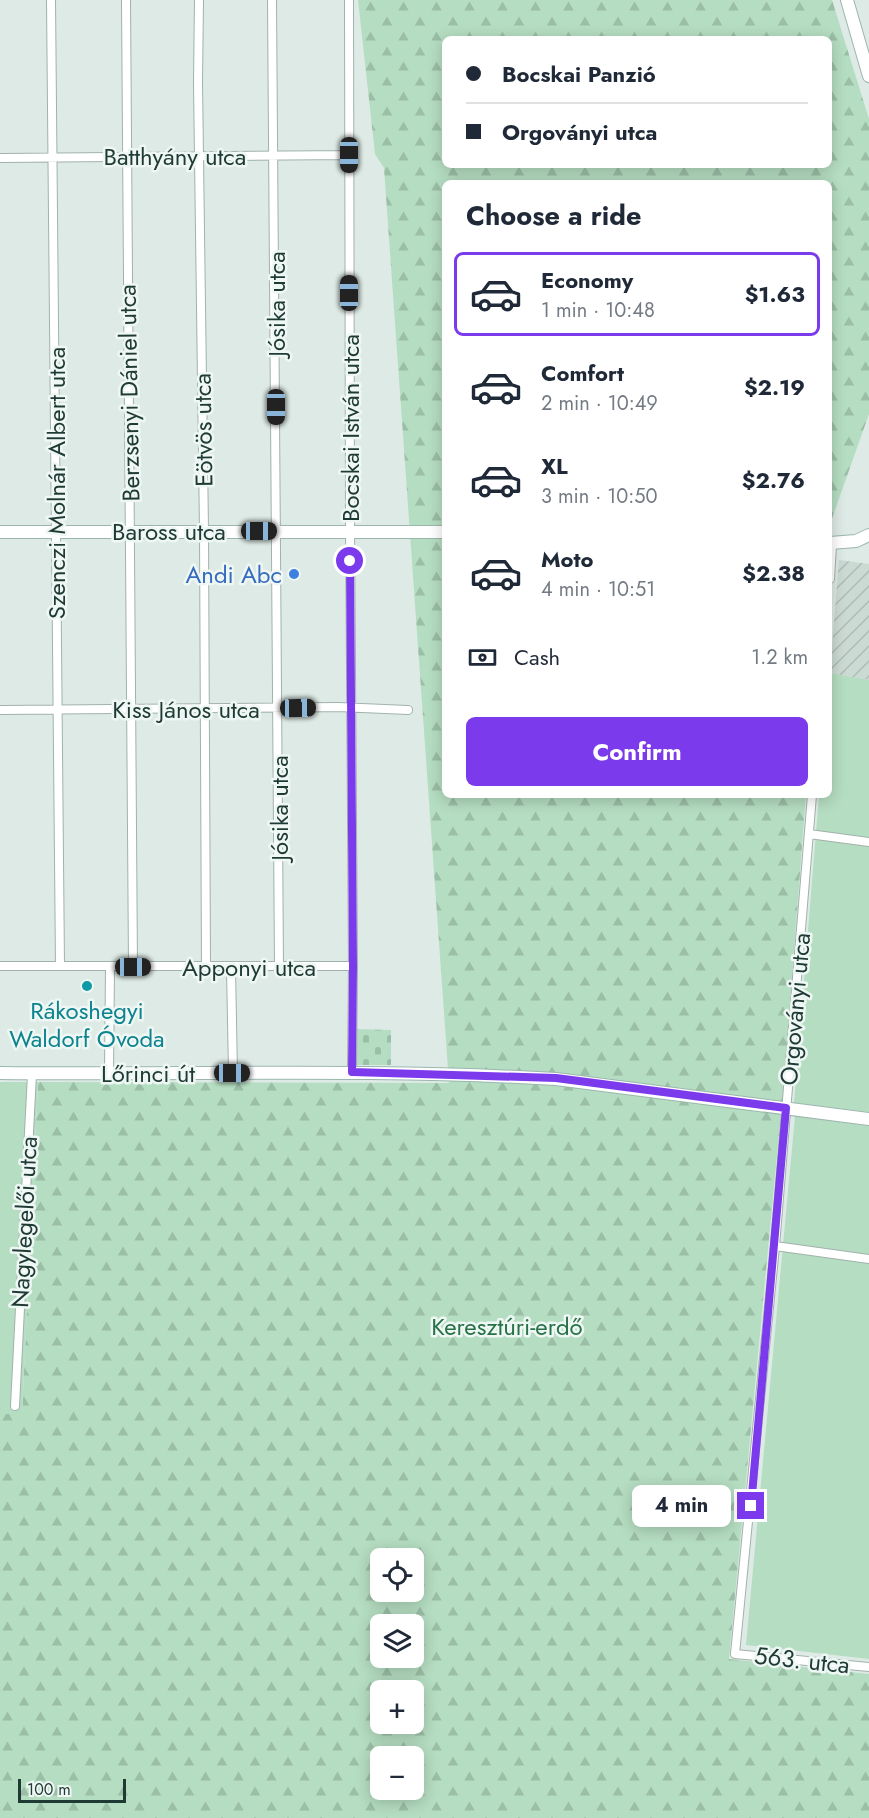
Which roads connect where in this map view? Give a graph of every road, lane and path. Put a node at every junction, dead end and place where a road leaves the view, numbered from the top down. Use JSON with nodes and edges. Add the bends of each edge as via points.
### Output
{"nodes":[{"id":1,"x":51,"y":0,"type":"edge"},
{"id":2,"x":126,"y":0,"type":"edge"},
{"id":3,"x":199,"y":0,"type":"edge"},
{"id":4,"x":272,"y":0,"type":"edge"},
{"id":5,"x":350,"y":0,"type":"edge"},
{"id":6,"x":847,"y":0,"type":"edge"},
{"id":7,"x":869,"y":76,"type":"edge"},
{"id":8,"x":200,"y":155,"type":"junction"},
{"id":9,"x":349,"y":155,"type":"junction"},
{"id":10,"x":126,"y":156,"type":"junction"},
{"id":11,"x":275,"y":156,"type":"junction"},
{"id":12,"x":0,"y":158,"type":"edge"},
{"id":13,"x":53,"y":158,"type":"junction"},
{"id":14,"x":350,"y":530,"type":"junction"},
{"id":15,"x":130,"y":531,"type":"junction"},
{"id":16,"x":204,"y":531,"type":"junction"},
{"id":17,"x":277,"y":531,"type":"junction"},
{"id":18,"x":0,"y":532,"type":"edge"},
{"id":19,"x":56,"y":532,"type":"junction"},
{"id":20,"x":442,"y":532,"type":"edge"},
{"id":21,"x":868,"y":535,"type":"edge"},
{"id":22,"x":832,"y":544,"type":"edge"},
{"id":23,"x":279,"y":708,"type":"junction"},
{"id":24,"x":57,"y":709,"type":"junction"},
{"id":25,"x":131,"y":709,"type":"junction"},
{"id":26,"x":204,"y":709,"type":"junction"},
{"id":27,"x":351,"y":709,"type":"junction"},
{"id":28,"x":0,"y":710,"type":"edge"},
{"id":29,"x":408,"y":710,"type":"dead end"},
{"id":30,"x":812,"y":798,"type":"edge"},
{"id":31,"x":809,"y":834,"type":"junction"},
{"id":32,"x":869,"y":842,"type":"edge"},
{"id":33,"x":0,"y":966,"type":"edge"},
{"id":34,"x":60,"y":966,"type":"junction"},
{"id":35,"x":353,"y":966,"type":"junction"},
{"id":36,"x":110,"y":967,"type":"junction"},
{"id":37,"x":133,"y":967,"type":"junction"},
{"id":38,"x":206,"y":967,"type":"junction"},
{"id":39,"x":279,"y":967,"type":"junction"},
{"id":40,"x":231,"y":968,"type":"junction"},
{"id":41,"x":352,"y":1072,"type":"junction"},
{"id":42,"x":0,"y":1073,"type":"edge"},
{"id":43,"x":109,"y":1073,"type":"junction"},
{"id":44,"x":232,"y":1073,"type":"junction"},
{"id":45,"x":32,"y":1074,"type":"junction"},
{"id":46,"x":786,"y":1108,"type":"junction"},
{"id":47,"x":869,"y":1119,"type":"edge"},
{"id":48,"x":776,"y":1246,"type":"junction"},
{"id":49,"x":869,"y":1259,"type":"edge"},
{"id":50,"x":15,"y":1406,"type":"dead end"},
{"id":51,"x":735,"y":1654,"type":"joint"},
{"id":52,"x":869,"y":1667,"type":"edge"}],
"edges":[{"from":1,"to":13,"type":"street","name":"Szenczi Molnár Albert utca"},
{"from":2,"to":10,"type":"street","name":"Berzsenyi Dániel utca"},
{"from":3,"to":8,"type":"street","name":"Eötvös utca"},
{"from":4,"to":11,"type":"street","name":"Jósika utca"},
{"from":5,"to":9,"type":"street","name":"Bocskai István utca"},
{"from":6,"to":7,"type":"street"},
{"from":8,"to":10,"type":"street","name":"Batthyány utca"},
{"from":8,"to":11,"type":"street","name":"Batthyány utca"},
{"from":8,"to":16,"type":"street","name":"Eötvös utca"},
{"from":9,"to":11,"type":"street","name":"Batthyány utca"},
{"from":9,"to":14,"type":"street","name":"Bocskai István utca"},
{"from":10,"to":13,"type":"street","name":"Batthyány utca"},
{"from":10,"to":15,"type":"street","name":"Berzsenyi Dániel utca"},
{"from":11,"to":17,"type":"street","name":"Jósika utca"},
{"from":12,"to":13,"type":"street","name":"Batthyány utca"},
{"from":13,"to":19,"type":"street","name":"Szenczi Molnár Albert utca"},
{"from":14,"to":17,"type":"street","name":"Baross utca"},
{"from":14,"to":20,"type":"street","name":"Baross utca"},
{"from":14,"to":27,"type":"street","name":"Bocskai István utca"},
{"from":15,"to":16,"type":"street","name":"Baross utca"},
{"from":15,"to":19,"type":"street","name":"Baross utca"},
{"from":15,"to":25,"type":"street","name":"Berzsenyi Dániel utca"},
{"from":16,"to":17,"type":"street","name":"Baross utca"},
{"from":16,"to":26,"type":"street","name":"Eötvös utca"},
{"from":17,"to":23,"type":"street","name":"Jósika utca"},
{"from":18,"to":19,"type":"street","name":"Baross utca"},
{"from":19,"to":24,"type":"street","name":"Szenczi Molnár Albert utca"},
{"from":21,"to":22,"type":"street"},
{"from":23,"to":26,"type":"street","name":"Kiss János utca"},
{"from":23,"to":27,"type":"street","name":"Kiss János utca"},
{"from":23,"to":39,"type":"street","name":"Jósika utca"},
{"from":24,"to":25,"type":"street","name":"Kiss János utca"},
{"from":24,"to":28,"type":"street","name":"Kiss János utca"},
{"from":24,"to":34,"type":"street","name":"Szenczi Molnár Albert utca"},
{"from":25,"to":26,"type":"street","name":"Kiss János utca"},
{"from":25,"to":37,"type":"street","name":"Berzsenyi Dániel utca"},
{"from":26,"to":38,"type":"street","name":"Eötvös utca"},
{"from":27,"to":29,"type":"street","name":"Kiss János utca"},
{"from":27,"to":35,"type":"street","name":"Bocskai István utca"},
{"from":30,"to":31,"type":"street","name":"Orgoványi utca"},
{"from":31,"to":32,"type":"street"},
{"from":31,"to":46,"type":"street","name":"Orgoványi utca"},
{"from":33,"to":34,"type":"street","name":"Apponyi utca"},
{"from":34,"to":36,"type":"street","name":"Apponyi utca"},
{"from":35,"to":39,"type":"street","name":"Apponyi utca"},
{"from":35,"to":41,"type":"street","name":"Bocskai István utca"},
{"from":36,"to":37,"type":"street","name":"Apponyi utca"},
{"from":36,"to":43,"type":"street"},
{"from":37,"to":38,"type":"street","name":"Apponyi utca"},
{"from":38,"to":40,"type":"street","name":"Apponyi utca"},
{"from":39,"to":40,"type":"street","name":"Apponyi utca"},
{"from":40,"to":44,"type":"street"},
{"from":41,"to":44,"type":"street","name":"Lőrinci út"},
{"from":41,"to":46,"type":"street","name":"Lőrinci út","via":[[556,1078]]},
{"from":42,"to":45,"type":"street","name":"Lőrinci út"},
{"from":43,"to":44,"type":"street","name":"Lőrinci út"},
{"from":43,"to":45,"type":"street","name":"Lőrinci út"},
{"from":45,"to":50,"type":"street","name":"Nagylegelői utca"},
{"from":46,"to":47,"type":"street","name":"Lőrinci út"},
{"from":46,"to":48,"type":"street","name":"Orgoványi utca"},
{"from":48,"to":49,"type":"street"},
{"from":48,"to":51,"type":"street","name":"Orgoványi utca"},
{"from":51,"to":52,"type":"street","name":"563. utca"}]}
